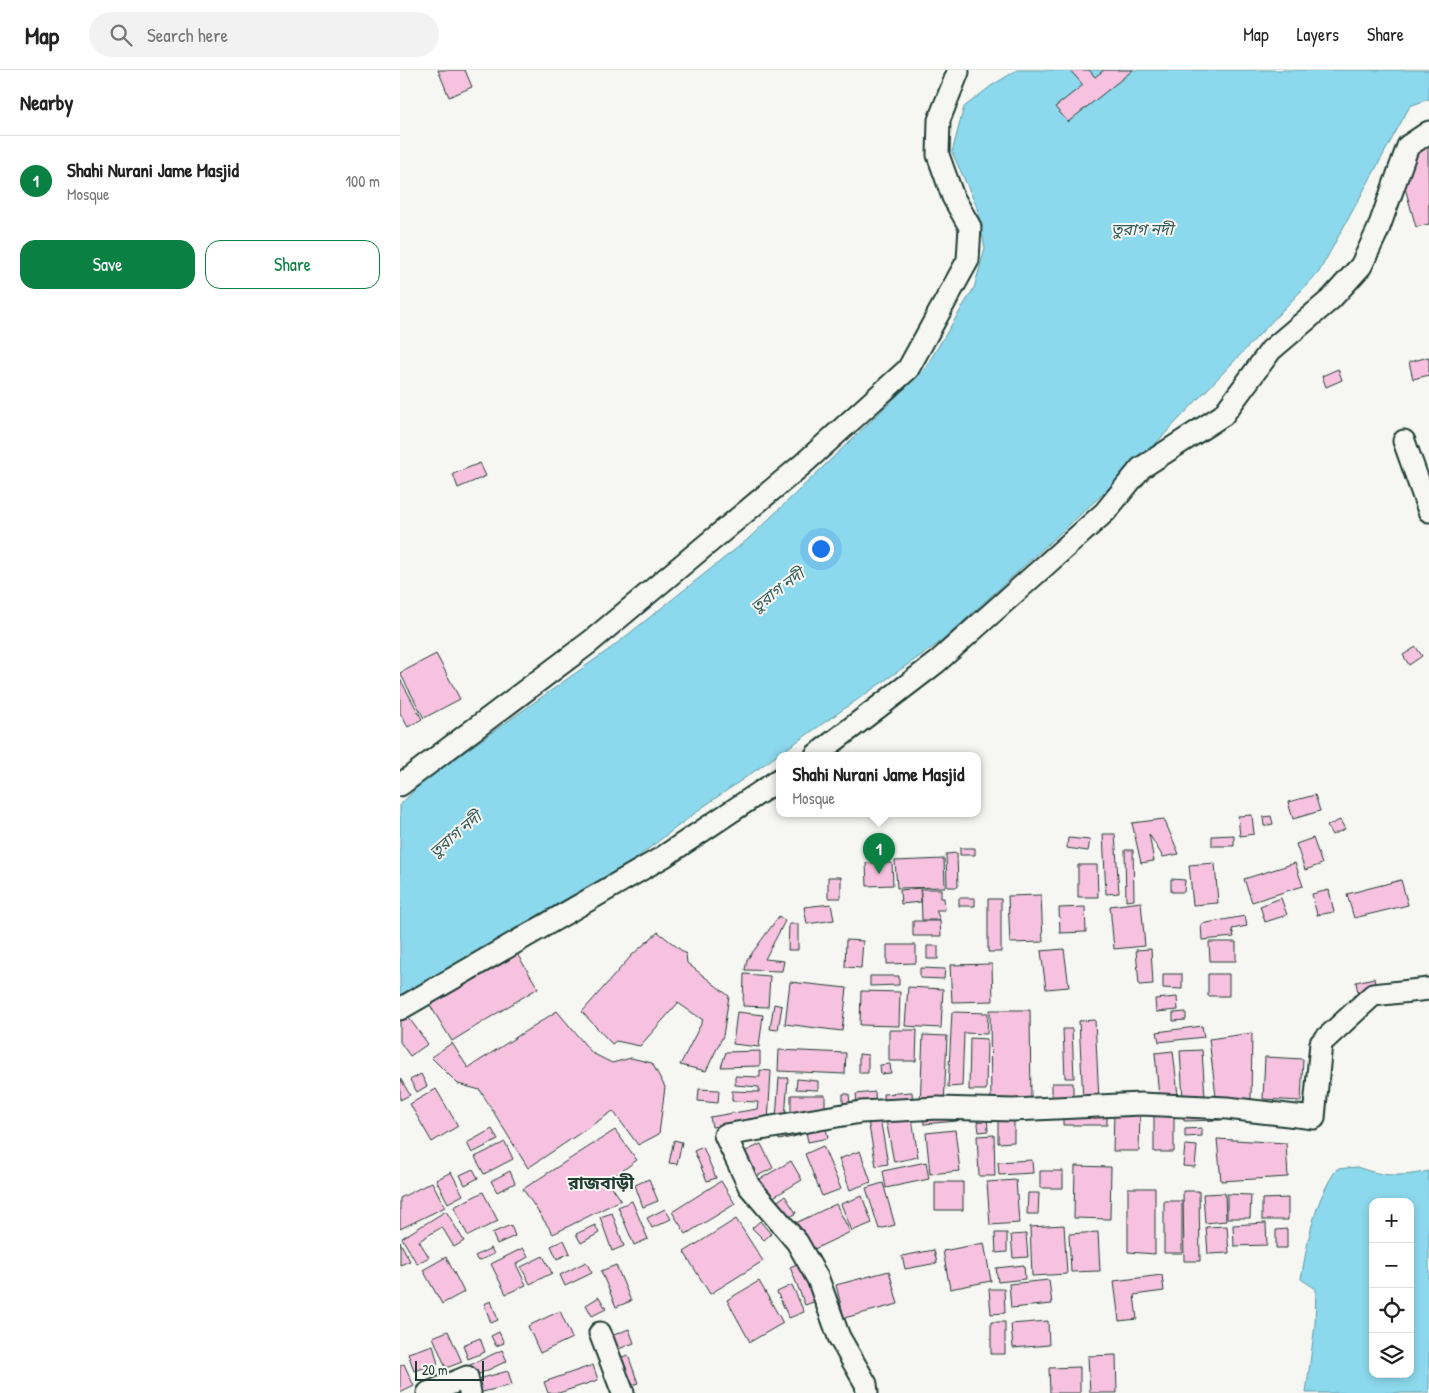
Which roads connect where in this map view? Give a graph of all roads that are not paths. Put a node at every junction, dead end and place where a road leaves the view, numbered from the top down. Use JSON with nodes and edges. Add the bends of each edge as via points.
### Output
{"nodes":[{"id":1,"x":958,"y":72,"type":"dead end"},
{"id":2,"x":1429,"y":132,"type":"edge"},
{"id":3,"x":1404,"y":442,"type":"dead end"},
{"id":4,"x":1429,"y":512,"type":"edge"},
{"id":5,"x":820,"y":752,"type":"edge"},
{"id":6,"x":776,"y":782,"type":"edge"},
{"id":7,"x":400,"y":785,"type":"edge"},
{"id":8,"x":1429,"y":989,"type":"edge"},
{"id":9,"x":400,"y":1009,"type":"edge"},
{"id":10,"x":600,"y":1333,"type":"dead end"},
{"id":11,"x":428,"y":1393,"type":"edge"},
{"id":12,"x":470,"y":1393,"type":"edge"},
{"id":13,"x":623,"y":1393,"type":"edge"},
{"id":14,"x":867,"y":1393,"type":"edge"}],
"edges":[{"from":1,"to":7,"type":"street","via":[[939,120],[938,155],[953,198],[970,227],[968,260],[908,369],[803,464],[590,642]]},
{"from":2,"to":5,"type":"street","via":[[1408,146],[1378,230],[1361,266],[1331,299],[1271,350],[1223,415],[1141,468],[1105,512],[945,655]]},
{"from":3,"to":4,"type":"street"},
{"from":6,"to":9,"type":"street","via":[[663,857]]},
{"from":8,"to":14,"type":"street","via":[[1373,995],[1321,1043],[1314,1118],[1227,1108],[1141,1104],[1013,1110],[938,1108],[861,1112],[726,1136],[749,1186],[797,1242],[818,1280],[839,1337],[866,1384]]},
{"from":10,"to":13,"type":"street"},
{"from":11,"to":12,"type":"street","via":[[467,1377]]}]}
